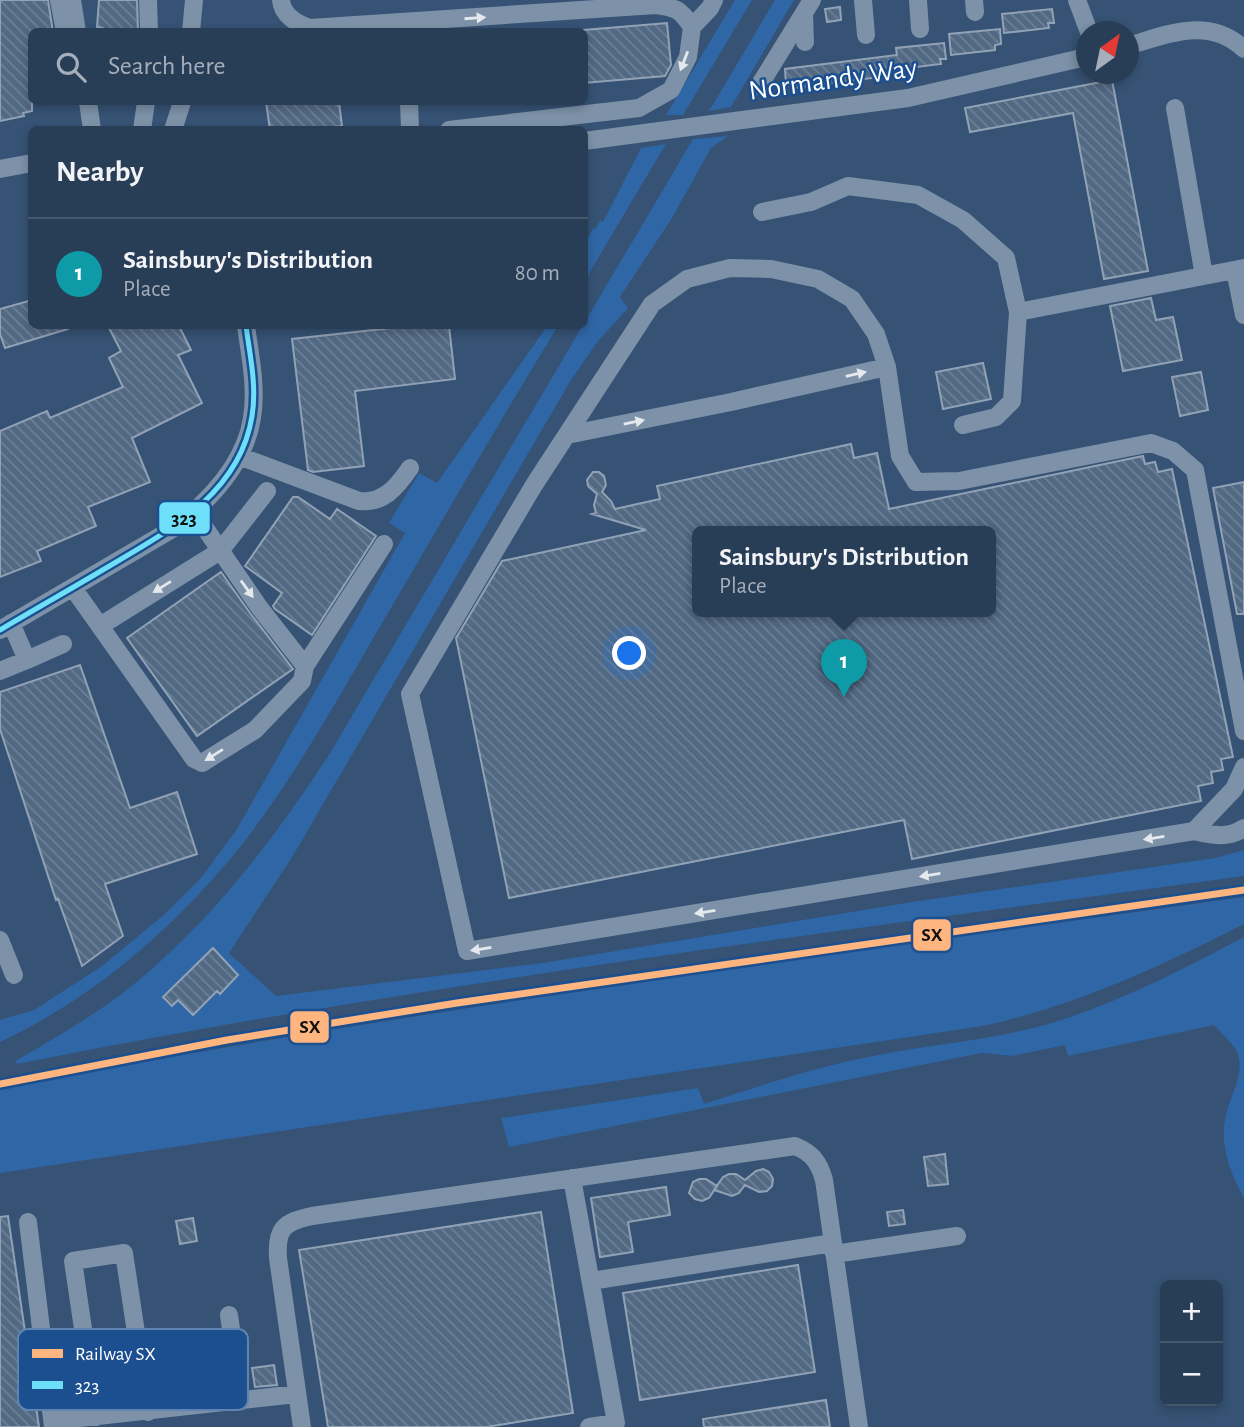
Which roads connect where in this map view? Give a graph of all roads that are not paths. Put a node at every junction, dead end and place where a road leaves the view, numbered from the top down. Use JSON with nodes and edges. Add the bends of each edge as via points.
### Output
{"nodes":[{"id":1,"x":59,"y":0,"type":"edge"},
{"id":2,"x":72,"y":0,"type":"edge"},
{"id":3,"x":148,"y":0,"type":"edge"},
{"id":4,"x":194,"y":0,"type":"edge"},
{"id":5,"x":281,"y":0,"type":"edge"},
{"id":6,"x":714,"y":0,"type":"edge"},
{"id":7,"x":863,"y":0,"type":"edge"},
{"id":8,"x":918,"y":0,"type":"edge"},
{"id":9,"x":1077,"y":0,"type":"edge"},
{"id":10,"x":546,"y":6,"type":"edge"},
{"id":11,"x":808,"y":7,"type":"edge"},
{"id":12,"x":1084,"y":21,"type":"edge"},
{"id":13,"x":407,"y":27,"type":"edge"},
{"id":14,"x":692,"y":27,"type":"junction"},
{"id":15,"x":64,"y":28,"type":"edge"},
{"id":16,"x":76,"y":28,"type":"edge"},
{"id":17,"x":149,"y":28,"type":"edge"},
{"id":18,"x":191,"y":28,"type":"edge"},
{"id":19,"x":920,"y":29,"type":"dead end"},
{"id":20,"x":866,"y":35,"type":"dead end"},
{"id":21,"x":1241,"y":40,"type":"edge"},
{"id":22,"x":805,"y":42,"type":"dead end"},
{"id":23,"x":1139,"y":43,"type":"edge"},
{"id":24,"x":1076,"y":60,"type":"edge"},
{"id":25,"x":759,"y":86,"type":"dead end"},
{"id":26,"x":79,"y":105,"type":"edge"},
{"id":27,"x":88,"y":105,"type":"edge"},
{"id":28,"x":146,"y":105,"type":"edge"},
{"id":29,"x":181,"y":105,"type":"edge"},
{"id":30,"x":409,"y":105,"type":"edge"},
{"id":31,"x":1175,"y":108,"type":"dead end"},
{"id":32,"x":78,"y":126,"type":"edge"},
{"id":33,"x":91,"y":126,"type":"edge"},
{"id":34,"x":143,"y":126,"type":"edge"},
{"id":35,"x":174,"y":126,"type":"edge"},
{"id":36,"x":410,"y":126,"type":"edge"},
{"id":37,"x":484,"y":126,"type":"edge"},
{"id":38,"x":588,"y":140,"type":"edge"},
{"id":39,"x":28,"y":164,"type":"edge"},
{"id":40,"x":0,"y":169,"type":"edge"},
{"id":41,"x":762,"y":212,"type":"dead end"},
{"id":42,"x":1239,"y":269,"type":"edge"},
{"id":43,"x":1204,"y":276,"type":"junction"},
{"id":44,"x":1017,"y":312,"type":"junction"},
{"id":45,"x":1244,"y":316,"type":"edge"},
{"id":46,"x":246,"y":329,"type":"edge"},
{"id":47,"x":887,"y":367,"type":"junction"},
{"id":48,"x":964,"y":425,"type":"dead end"},
{"id":49,"x":567,"y":435,"type":"junction"},
{"id":50,"x":239,"y":456,"type":"junction"},
{"id":51,"x":410,"y":468,"type":"dead end"},
{"id":52,"x":267,"y":491,"type":"dead end"},
{"id":53,"x":194,"y":512,"type":"junction"},
{"id":54,"x":384,"y":544,"type":"dead end"},
{"id":55,"x":220,"y":551,"type":"junction"},
{"id":56,"x":73,"y":588,"type":"junction"},
{"id":57,"x":6,"y":626,"type":"edge"},
{"id":58,"x":100,"y":626,"type":"junction"},
{"id":59,"x":63,"y":644,"type":"dead end"},
{"id":60,"x":27,"y":660,"type":"junction"},
{"id":61,"x":305,"y":666,"type":"junction"},
{"id":62,"x":0,"y":671,"type":"edge"},
{"id":63,"x":1244,"y":731,"type":"edge"},
{"id":64,"x":1244,"y":767,"type":"edge"},
{"id":65,"x":1244,"y":828,"type":"edge"},
{"id":66,"x":1195,"y":831,"type":"junction"},
{"id":67,"x":0,"y":940,"type":"edge"},
{"id":68,"x":14,"y":975,"type":"dead end"},
{"id":69,"x":572,"y":1178,"type":"junction"},
{"id":70,"x":28,"y":1222,"type":"dead end"},
{"id":71,"x":957,"y":1236,"type":"dead end"},
{"id":72,"x":833,"y":1249,"type":"junction"},
{"id":73,"x":591,"y":1281,"type":"junction"},
{"id":74,"x":229,"y":1315,"type":"dead end"},
{"id":75,"x":41,"y":1329,"type":"edge"},
{"id":76,"x":83,"y":1329,"type":"edge"},
{"id":77,"x":135,"y":1329,"type":"edge"},
{"id":78,"x":231,"y":1329,"type":"edge"},
{"id":79,"x":297,"y":1394,"type":"junction"},
{"id":80,"x":248,"y":1400,"type":"edge"},
{"id":81,"x":95,"y":1410,"type":"edge"},
{"id":82,"x":208,"y":1410,"type":"edge"},
{"id":83,"x":148,"y":1412,"type":"joint"},
{"id":84,"x":96,"y":1417,"type":"junction"},
{"id":85,"x":178,"y":1418,"type":"edge"},
{"id":86,"x":53,"y":1424,"type":"edge"},
{"id":87,"x":302,"y":1427,"type":"edge"},
{"id":88,"x":589,"y":1427,"type":"edge"},
{"id":89,"x":859,"y":1427,"type":"edge"}],
"edges":[{"from":1,"to":15,"type":"street"},
{"from":2,"to":16,"type":"street"},
{"from":3,"to":17,"type":"street"},
{"from":4,"to":18,"type":"street"},
{"from":5,"to":13,"type":"street","via":[[281,7],[296,23],[310,28]]},
{"from":6,"to":14,"type":"street"},
{"from":7,"to":20,"type":"street"},
{"from":8,"to":19,"type":"street"},
{"from":9,"to":12,"type":"street"},
{"from":13,"to":10,"type":"street","one_way":true},
{"from":10,"to":14,"type":"street","via":[[675,7]]},
{"from":11,"to":22,"type":"street"},
{"from":11,"to":25,"type":"street"},
{"from":14,"to":37,"type":"street","one_way":true,"via":[[688,57],[671,90],[639,108]]},
{"from":21,"to":23,"type":"street","via":[[1203,30]]},
{"from":24,"to":38,"type":"street","name":"Normandy Way","via":[[908,98]]},
{"from":26,"to":32,"type":"street"},
{"from":27,"to":33,"type":"street"},
{"from":28,"to":34,"type":"street"},
{"from":29,"to":35,"type":"street"},
{"from":30,"to":36,"type":"street"},
{"from":31,"to":43,"type":"street"},
{"from":39,"to":40,"type":"street"},
{"from":41,"to":44,"type":"street","via":[[811,202],[848,186],[918,195],[963,220],[1006,258]]},
{"from":42,"to":43,"type":"street"},
{"from":42,"to":45,"type":"street"},
{"from":43,"to":44,"type":"street"},
{"from":44,"to":48,"type":"street","via":[[1012,401],[996,417]]},
{"from":46,"to":50,"type":"street","via":[[252,417]]},
{"from":49,"to":47,"type":"street","one_way":true},
{"from":47,"to":49,"type":"street","via":[[876,334],[852,299],[818,279],[771,269],[730,268],[687,279],[652,304]]},
{"from":47,"to":63,"type":"street","via":[[900,456],[916,482],[960,481],[1151,443],[1173,451],[1195,470]]},
{"from":66,"to":49,"type":"street","one_way":true,"via":[[467,951],[410,694]]},
{"from":50,"to":51,"type":"street","via":[[371,503],[392,491]]},
{"from":50,"to":53,"type":"street"},
{"from":52,"to":55,"type":"street"},
{"from":53,"to":55,"type":"street"},
{"from":53,"to":56,"type":"street"},
{"from":54,"to":61,"type":"street"},
{"from":55,"to":58,"type":"street","one_way":true},
{"from":55,"to":61,"type":"street","one_way":true},
{"from":56,"to":57,"type":"street"},
{"from":56,"to":58,"type":"street"},
{"from":57,"to":60,"type":"street"},
{"from":61,"to":58,"type":"street","one_way":true,"via":[[302,681],[255,730],[202,763],[194,759]]},
{"from":59,"to":60,"type":"street"},
{"from":60,"to":62,"type":"street"},
{"from":64,"to":66,"type":"street","via":[[1234,789]]},
{"from":65,"to":66,"type":"street","via":[[1219,836]]},
{"from":67,"to":68,"type":"street"},
{"from":69,"to":72,"type":"street","via":[[795,1146],[815,1157],[821,1168]]},
{"from":69,"to":73,"type":"street"},
{"from":69,"to":79,"type":"street","via":[[312,1216],[284,1226],[278,1258]]},
{"from":70,"to":75,"type":"street"},
{"from":71,"to":72,"type":"street"},
{"from":72,"to":73,"type":"street"},
{"from":72,"to":89,"type":"street"},
{"from":73,"to":88,"type":"street","via":[[616,1423]]},
{"from":74,"to":78,"type":"street"},
{"from":76,"to":77,"type":"street","via":[[73,1261],[124,1254]]},
{"from":79,"to":80,"type":"street"},
{"from":79,"to":87,"type":"street"},
{"from":81,"to":84,"type":"street"},
{"from":82,"to":85,"type":"street"},
{"from":83,"to":84,"type":"street"},
{"from":83,"to":85,"type":"street"},
{"from":84,"to":86,"type":"street"}]}
